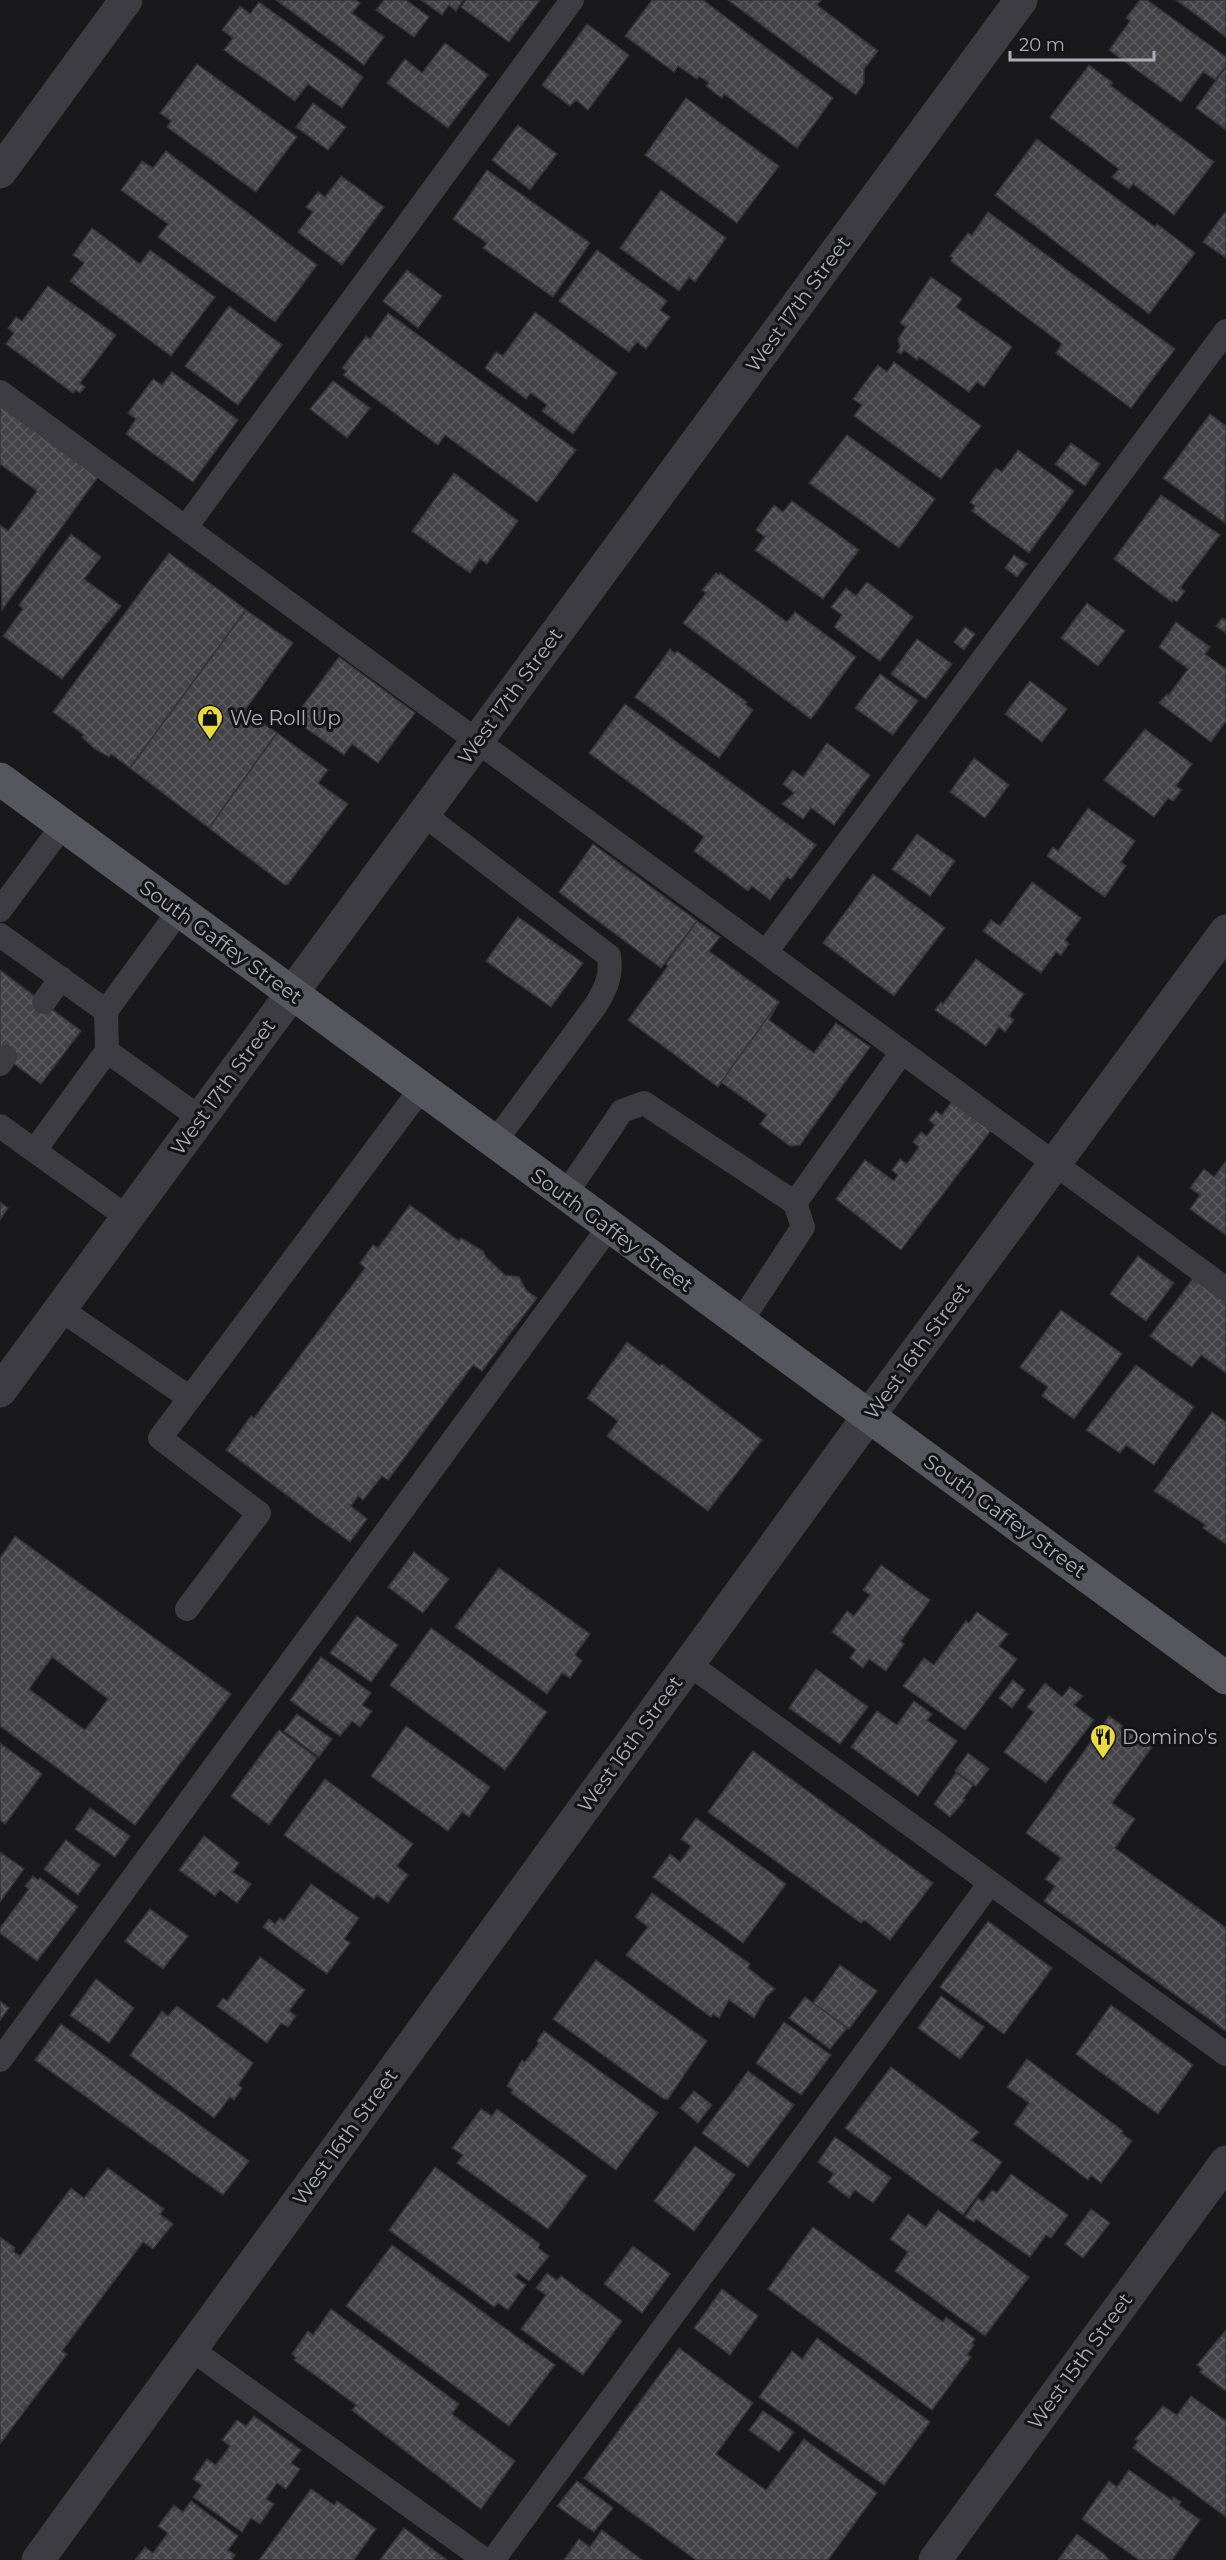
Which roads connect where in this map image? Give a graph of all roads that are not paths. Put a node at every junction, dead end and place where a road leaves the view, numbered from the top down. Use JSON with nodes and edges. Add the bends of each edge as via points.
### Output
{"nodes":[{"id":1,"x":126,"y":0,"type":"edge"},
{"id":2,"x":572,"y":0,"type":"edge"},
{"id":3,"x":1021,"y":0,"type":"edge"},
{"id":4,"x":0,"y":172,"type":"edge"},
{"id":5,"x":1226,"y":331,"type":"edge"},
{"id":6,"x":0,"y":392,"type":"edge"},
{"id":7,"x":186,"y":527,"type":"junction"},
{"id":8,"x":477,"y":740,"type":"junction"},
{"id":9,"x":0,"y":780,"type":"edge"},
{"id":10,"x":423,"y":814,"type":"junction"},
{"id":11,"x":63,"y":825,"type":"junction"},
{"id":12,"x":0,"y":910,"type":"edge"},
{"id":13,"x":179,"y":911,"type":"junction"},
{"id":14,"x":1226,"y":931,"type":"edge"},
{"id":15,"x":2,"y":940,"type":"edge"},
{"id":16,"x":766,"y":952,"type":"junction"},
{"id":17,"x":61,"y":978,"type":"junction"},
{"id":18,"x":291,"y":994,"type":"junction"},
{"id":19,"x":44,"y":1002,"type":"dead end"},
{"id":20,"x":106,"y":1011,"type":"junction"},
{"id":21,"x":107,"y":1051,"type":"junction"},
{"id":22,"x":902,"y":1052,"type":"junction"},
{"id":23,"x":421,"y":1089,"type":"junction"},
{"id":24,"x":200,"y":1119,"type":"junction"},
{"id":25,"x":0,"y":1126,"type":"edge"},
{"id":26,"x":494,"y":1143,"type":"junction"},
{"id":27,"x":35,"y":1150,"type":"junction"},
{"id":28,"x":1055,"y":1164,"type":"junction"},
{"id":29,"x":565,"y":1195,"type":"junction"},
{"id":30,"x":795,"y":1203,"type":"junction"},
{"id":31,"x":127,"y":1217,"type":"junction"},
{"id":32,"x":609,"y":1227,"type":"junction"},
{"id":33,"x":1226,"y":1289,"type":"edge"},
{"id":34,"x":60,"y":1309,"type":"junction"},
{"id":35,"x":740,"y":1323,"type":"junction"},
{"id":36,"x":0,"y":1391,"type":"edge"},
{"id":37,"x":190,"y":1398,"type":"junction"},
{"id":38,"x":868,"y":1416,"type":"junction"},
{"id":39,"x":187,"y":1609,"type":"dead end"},
{"id":40,"x":689,"y":1664,"type":"junction"},
{"id":41,"x":1226,"y":1678,"type":"edge"},
{"id":42,"x":990,"y":1883,"type":"junction"},
{"id":43,"x":1226,"y":2054,"type":"edge"},
{"id":44,"x":0,"y":2060,"type":"edge"},
{"id":45,"x":1226,"y":2162,"type":"edge"},
{"id":46,"x":191,"y":2349,"type":"junction"},
{"id":47,"x":38,"y":2560,"type":"edge"},
{"id":48,"x":484,"y":2560,"type":"edge"},
{"id":49,"x":493,"y":2560,"type":"edge"},
{"id":50,"x":934,"y":2560,"type":"edge"}],
"edges":[{"from":1,"to":4,"type":"street"},
{"from":2,"to":7,"type":"lane"},
{"from":3,"to":8,"type":"street","name":"West 17th Street"},
{"from":5,"to":16,"type":"lane"},
{"from":6,"to":7,"type":"lane"},
{"from":7,"to":8,"type":"lane"},
{"from":8,"to":10,"type":"street","name":"West 17th Street"},
{"from":8,"to":16,"type":"lane"},
{"from":9,"to":11,"type":"main road","name":"South Gaffey Street"},
{"from":10,"to":18,"type":"street","name":"West 17th Street"},
{"from":10,"to":26,"type":"lane","via":[[609,956],[608,984],[596,1005]]},
{"from":11,"to":12,"type":"lane"},
{"from":11,"to":13,"type":"main road","name":"South Gaffey Street"},
{"from":13,"to":18,"type":"main road","name":"South Gaffey Street"},
{"from":13,"to":20,"type":"lane"},
{"from":14,"to":28,"type":"street","name":"West 16th Street"},
{"from":15,"to":17,"type":"lane"},
{"from":16,"to":22,"type":"lane"},
{"from":17,"to":19,"type":"lane"},
{"from":17,"to":20,"type":"lane"},
{"from":18,"to":23,"type":"main road","name":"South Gaffey Street"},
{"from":18,"to":24,"type":"street","name":"West 17th Street"},
{"from":20,"to":21,"type":"lane"},
{"from":21,"to":24,"type":"lane"},
{"from":21,"to":27,"type":"lane"},
{"from":22,"to":28,"type":"lane"},
{"from":22,"to":30,"type":"lane"},
{"from":23,"to":26,"type":"main road","name":"South Gaffey Street"},
{"from":23,"to":37,"type":"lane"},
{"from":24,"to":31,"type":"street","name":"West 17th Street"},
{"from":25,"to":27,"type":"lane"},
{"from":26,"to":29,"type":"main road","name":"South Gaffey Street"},
{"from":27,"to":31,"type":"lane"},
{"from":28,"to":33,"type":"lane"},
{"from":28,"to":38,"type":"street","name":"West 16th Street"},
{"from":29,"to":30,"type":"lane","via":[[622,1111],[644,1103]]},
{"from":29,"to":32,"type":"main road","name":"South Gaffey Street"},
{"from":30,"to":35,"type":"lane","via":[[803,1227]]},
{"from":31,"to":34,"type":"street","name":"West 17th Street"},
{"from":32,"to":35,"type":"main road","name":"South Gaffey Street"},
{"from":32,"to":44,"type":"lane"},
{"from":34,"to":36,"type":"street","name":"West 17th Street"},
{"from":34,"to":37,"type":"lane"},
{"from":35,"to":38,"type":"main road","name":"South Gaffey Street"},
{"from":37,"to":39,"type":"lane","via":[[159,1438],[259,1513]]},
{"from":38,"to":40,"type":"street","name":"West 16th Street"},
{"from":38,"to":41,"type":"main road","name":"South Gaffey Street"},
{"from":40,"to":42,"type":"lane"},
{"from":40,"to":46,"type":"street","name":"West 16th Street"},
{"from":42,"to":43,"type":"lane"},
{"from":42,"to":49,"type":"lane"},
{"from":45,"to":50,"type":"street","name":"West 15th Street"},
{"from":46,"to":47,"type":"street","name":"West 16th Street"},
{"from":46,"to":48,"type":"lane"}]}
